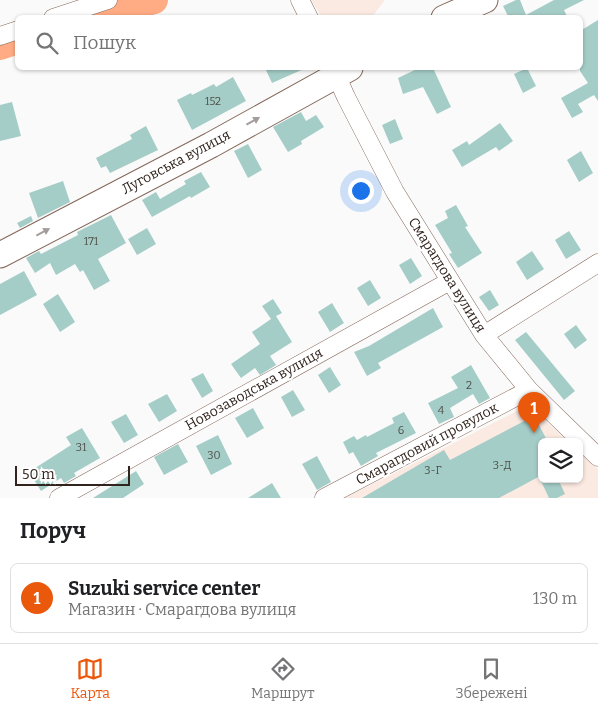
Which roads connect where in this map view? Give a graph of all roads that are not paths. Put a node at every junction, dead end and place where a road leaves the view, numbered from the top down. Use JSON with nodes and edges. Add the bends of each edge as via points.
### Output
{"nodes":[{"id":1,"x":108,"y":0,"type":"edge"},
{"id":2,"x":300,"y":0,"type":"edge"},
{"id":3,"x":485,"y":0,"type":"edge"},
{"id":4,"x":62,"y":15,"type":"edge"},
{"id":5,"x":308,"y":15,"type":"edge"},
{"id":6,"x":451,"y":15,"type":"edge"},
{"id":7,"x":15,"y":31,"type":"edge"},
{"id":8,"x":0,"y":36,"type":"edge"},
{"id":9,"x":340,"y":70,"type":"edge"},
{"id":10,"x":0,"y":255,"type":"edge"},
{"id":11,"x":598,"y":264,"type":"edge"},
{"id":12,"x":450,"y":281,"type":"junction"},
{"id":13,"x":484,"y":335,"type":"junction"},
{"id":14,"x":529,"y":390,"type":"junction"},
{"id":15,"x":598,"y":457,"type":"edge"},
{"id":16,"x":59,"y":498,"type":"edge"},
{"id":17,"x":324,"y":498,"type":"edge"}],
"edges":[{"from":1,"to":4,"type":"street"},
{"from":2,"to":5,"type":"street"},
{"from":3,"to":6,"type":"street"},
{"from":7,"to":8,"type":"street"},
{"from":10,"to":9,"type":"street","name":"Луговська вулиця","one_way":true,"via":[[210,144]]},
{"from":9,"to":12,"type":"street","name":"Смарагдова вулиця","via":[[395,192]]},
{"from":11,"to":13,"type":"street"},
{"from":12,"to":13,"type":"street","name":"Смарагдова вулиця"},
{"from":12,"to":16,"type":"street","name":"Новозаводська вулиця"},
{"from":13,"to":14,"type":"street","name":"Смарагдова вулиця"},
{"from":14,"to":15,"type":"street","name":"Смарагдова вулиця"},
{"from":14,"to":17,"type":"street","name":"Смарагдовий провулок"}]}
